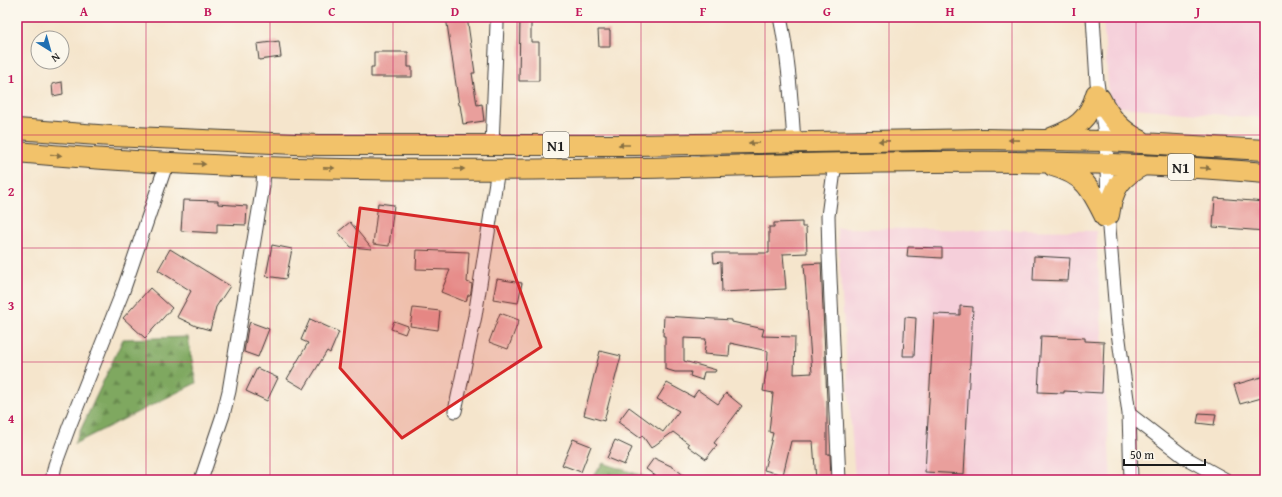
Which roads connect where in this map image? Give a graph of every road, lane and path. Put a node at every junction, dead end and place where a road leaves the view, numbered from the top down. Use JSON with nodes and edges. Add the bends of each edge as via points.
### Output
{"nodes":[{"id":1,"x":496,"y":17,"type":"edge"},
{"id":2,"x":780,"y":17,"type":"edge"},
{"id":3,"x":1094,"y":17,"type":"edge"},
{"id":4,"x":1098,"y":91,"type":"junction"},
{"id":5,"x":17,"y":129,"type":"edge"},
{"id":6,"x":1044,"y":140,"type":"junction"},
{"id":7,"x":1101,"y":141,"type":"junction"},
{"id":8,"x":794,"y":142,"type":"junction"},
{"id":9,"x":1146,"y":143,"type":"junction"},
{"id":10,"x":492,"y":146,"type":"junction"},
{"id":11,"x":1265,"y":150,"type":"edge"},
{"id":12,"x":17,"y":152,"type":"edge"},
{"id":13,"x":167,"y":162,"type":"junction"},
{"id":14,"x":835,"y":163,"type":"junction"},
{"id":15,"x":1043,"y":163,"type":"junction"},
{"id":16,"x":1102,"y":163,"type":"junction"},
{"id":17,"x":1144,"y":165,"type":"junction"},
{"id":18,"x":264,"y":167,"type":"junction"},
{"id":19,"x":498,"y":169,"type":"junction"},
{"id":20,"x":1265,"y":173,"type":"edge"},
{"id":21,"x":1108,"y":220,"type":"junction"},
{"id":22,"x":455,"y":411,"type":"dead end"},
{"id":23,"x":1129,"y":414,"type":"junction"},
{"id":24,"x":52,"y":480,"type":"edge"},
{"id":25,"x":201,"y":480,"type":"edge"},
{"id":26,"x":839,"y":480,"type":"edge"},
{"id":27,"x":1131,"y":480,"type":"edge"},
{"id":28,"x":1226,"y":480,"type":"edge"}],
"edges":[{"from":1,"to":10,"type":"street"},
{"from":2,"to":8,"type":"street","via":[[787,48]]},
{"from":3,"to":4,"type":"street"},
{"from":4,"to":6,"type":"main road","via":[[1089,111],[1079,124]]},
{"from":4,"to":7,"type":"street"},
{"from":4,"to":9,"type":"main road","via":[[1108,113],[1119,127]]},
{"from":5,"to":10,"type":"main road","number":"N1","via":[[111,136],[303,144]]},
{"from":6,"to":7,"type":"main road","number":"N1"},
{"from":6,"to":8,"type":"main road","number":"N1","one_way":true},
{"from":7,"to":9,"type":"main road","number":"N1"},
{"from":7,"to":16,"type":"street"},
{"from":8,"to":10,"type":"main road","number":"N1","one_way":true},
{"from":9,"to":11,"type":"main road","number":"N1"},
{"from":12,"to":13,"type":"main road","number":"N1","one_way":true},
{"from":13,"to":18,"type":"main road","number":"N1","one_way":true},
{"from":13,"to":24,"type":"street","via":[[123,291],[69,427]]},
{"from":14,"to":15,"type":"main road","number":"N1"},
{"from":14,"to":19,"type":"main road","number":"N1"},
{"from":14,"to":26,"type":"street","via":[[829,210],[829,255]]},
{"from":15,"to":16,"type":"main road","number":"N1"},
{"from":15,"to":21,"type":"main road","via":[[1080,178],[1094,194]]},
{"from":16,"to":17,"type":"main road","number":"N1"},
{"from":16,"to":21,"type":"street"},
{"from":17,"to":20,"type":"main road","number":"N1","one_way":true},
{"from":17,"to":21,"type":"main road","via":[[1132,171],[1120,183],[1111,202]]},
{"from":18,"to":19,"type":"main road","number":"N1","one_way":true},
{"from":18,"to":25,"type":"street","via":[[229,392]]},
{"from":19,"to":22,"type":"street","via":[[475,316]]},
{"from":21,"to":23,"type":"street","via":[[1117,325]]},
{"from":23,"to":27,"type":"street"},
{"from":23,"to":28,"type":"street","via":[[1186,458]]}]}
